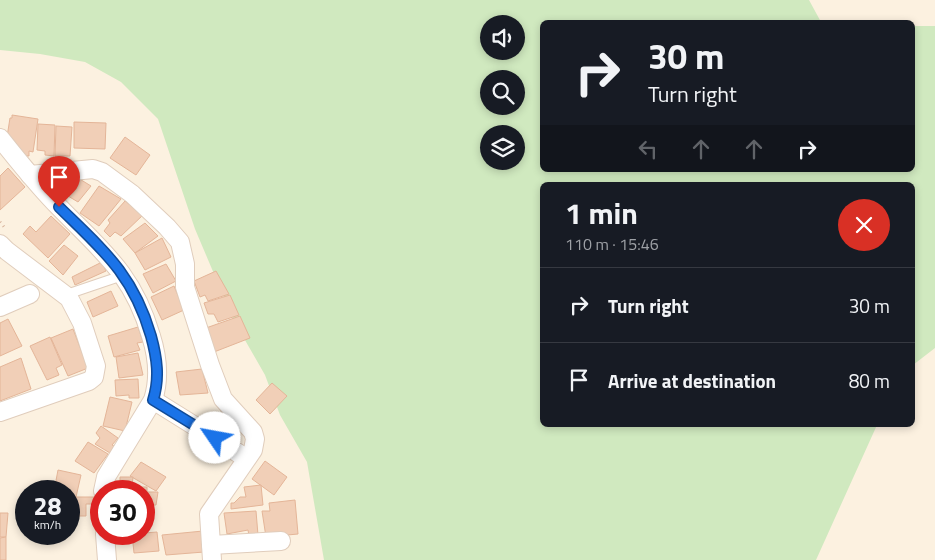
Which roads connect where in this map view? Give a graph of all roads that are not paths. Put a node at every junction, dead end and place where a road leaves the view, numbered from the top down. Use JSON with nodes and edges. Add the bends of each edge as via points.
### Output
{"nodes":[{"id":1,"x":0,"y":138,"type":"edge"},
{"id":2,"x":30,"y":175,"type":"junction"},
{"id":3,"x":0,"y":244,"type":"edge"},
{"id":4,"x":124,"y":275,"type":"junction"},
{"id":5,"x":30,"y":294,"type":"dead end"},
{"id":6,"x":65,"y":295,"type":"junction"},
{"id":7,"x":0,"y":307,"type":"edge"},
{"id":8,"x":153,"y":400,"type":"junction"},
{"id":9,"x":0,"y":412,"type":"edge"},
{"id":10,"x":246,"y":458,"type":"junction"},
{"id":11,"x":105,"y":480,"type":"edge"},
{"id":12,"x":281,"y":541,"type":"dead end"},
{"id":13,"x":105,"y":545,"type":"edge"},
{"id":14,"x":212,"y":553,"type":"edge"},
{"id":15,"x":106,"y":560,"type":"edge"}],
"edges":[{"from":1,"to":2,"type":"street"},
{"from":2,"to":4,"type":"street"},
{"from":2,"to":10,"type":"street","via":[[93,169],[102,172],[132,194],[180,242],[185,264],[185,287],[223,399],[256,439]]},
{"from":3,"to":6,"type":"street"},
{"from":4,"to":6,"type":"lane"},
{"from":4,"to":8,"type":"street","via":[[137,297],[157,355],[157,388]]},
{"from":5,"to":7,"type":"street"},
{"from":6,"to":9,"type":"street","via":[[82,323],[96,366],[94,377]]},
{"from":8,"to":10,"type":"street"},
{"from":8,"to":11,"type":"street"},
{"from":10,"to":14,"type":"street","via":[[209,514]]},
{"from":12,"to":14,"type":"street"},
{"from":13,"to":15,"type":"street"}]}
